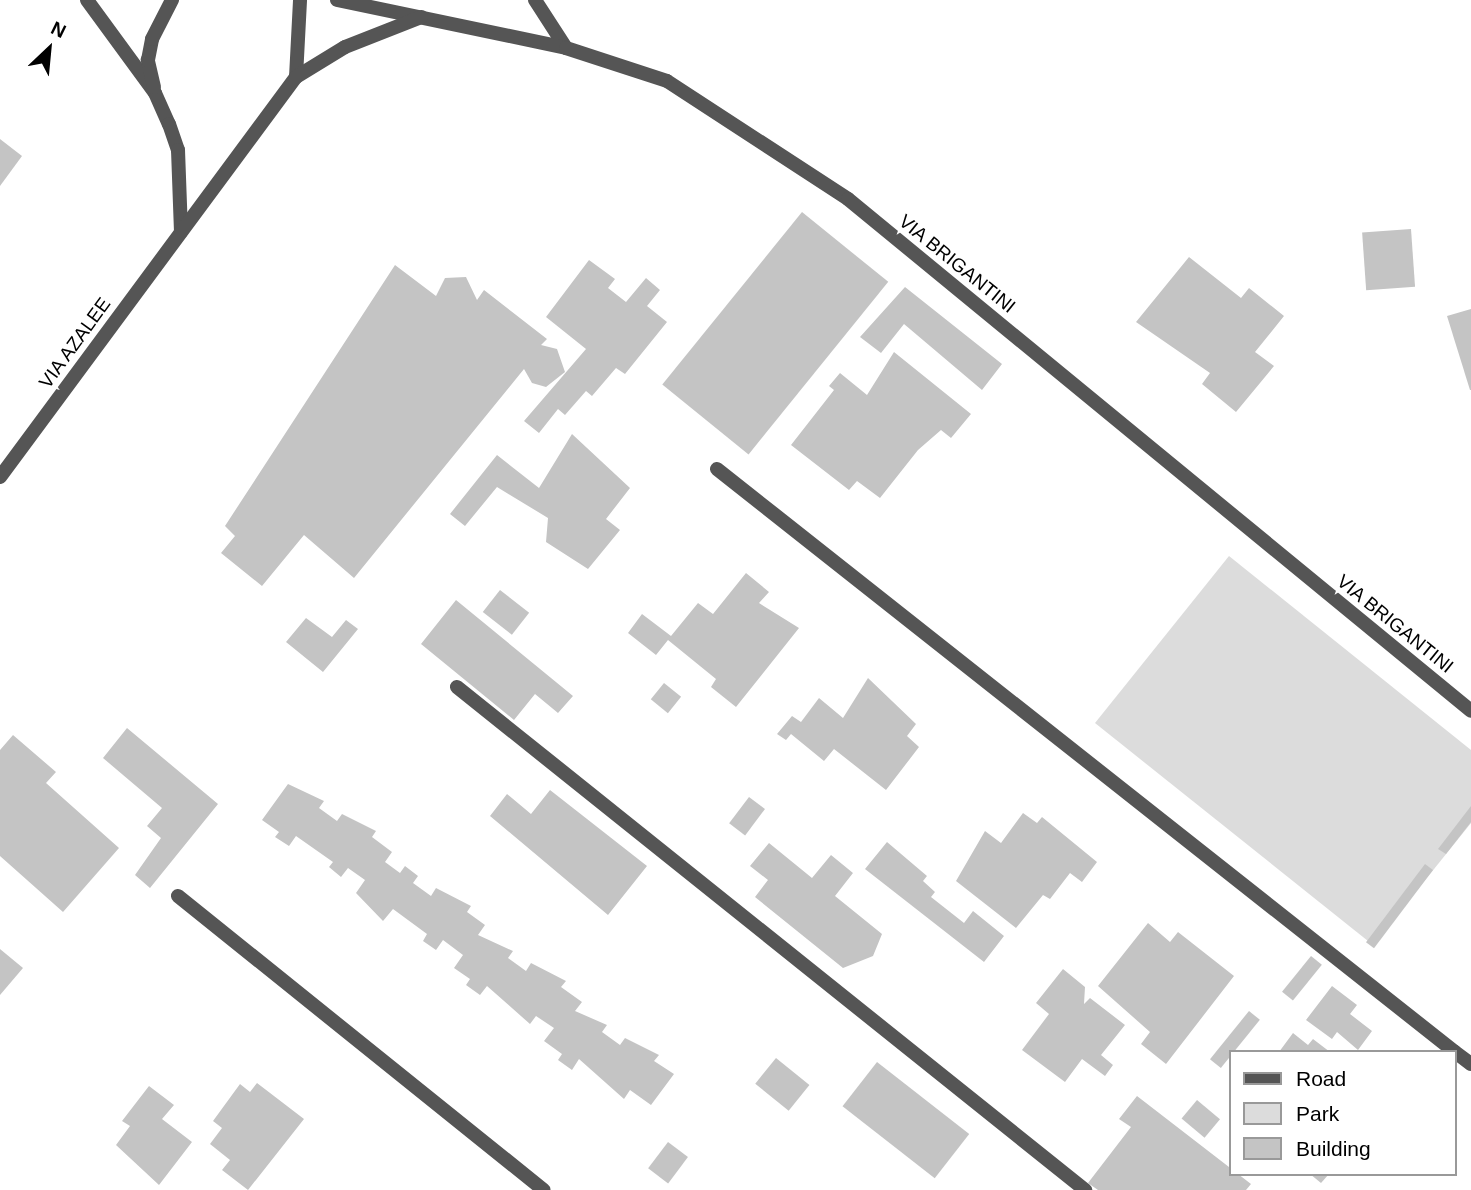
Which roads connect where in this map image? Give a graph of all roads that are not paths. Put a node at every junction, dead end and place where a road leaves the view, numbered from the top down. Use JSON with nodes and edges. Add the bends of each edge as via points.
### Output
{"nodes":[{"id":1,"x":88,"y":0,"type":"edge"},
{"id":2,"x":172,"y":0,"type":"edge"},
{"id":3,"x":300,"y":0,"type":"edge"},
{"id":4,"x":337,"y":0,"type":"edge"},
{"id":5,"x":535,"y":0,"type":"edge"},
{"id":6,"x":421,"y":16,"type":"junction"},
{"id":7,"x":566,"y":48,"type":"junction"},
{"id":8,"x":296,"y":77,"type":"junction"},
{"id":9,"x":155,"y":93,"type":"junction"},
{"id":10,"x":181,"y":232,"type":"junction"},
{"id":11,"x":718,"y":468,"type":"dead end"},
{"id":12,"x":0,"y":477,"type":"edge"},
{"id":13,"x":457,"y":687,"type":"dead end"},
{"id":14,"x":1471,"y":711,"type":"edge"},
{"id":15,"x":178,"y":895,"type":"dead end"},
{"id":16,"x":1452,"y":1050,"type":"edge"},
{"id":17,"x":544,"y":1190,"type":"edge"},
{"id":18,"x":1084,"y":1190,"type":"edge"}],
"edges":[{"from":1,"to":9,"type":"street"},
{"from":2,"to":9,"type":"street","via":[[148,60]]},
{"from":3,"to":8,"type":"street"},
{"from":4,"to":6,"type":"street","name":"VIA BRIGANTINI"},
{"from":5,"to":7,"type":"street"},
{"from":6,"to":7,"type":"street","name":"VIA BRIGANTINI"},
{"from":6,"to":8,"type":"street","name":"VIA AZALEE","via":[[345,47]]},
{"from":7,"to":14,"type":"street","name":"VIA BRIGANTINI","via":[[667,81],[848,199]]},
{"from":8,"to":10,"type":"street","name":"VIA AZALEE"},
{"from":9,"to":10,"type":"street","via":[[178,150]]},
{"from":10,"to":12,"type":"street","name":"VIA AZALEE"},
{"from":11,"to":16,"type":"street"},
{"from":13,"to":18,"type":"street"},
{"from":15,"to":17,"type":"street"}]}
